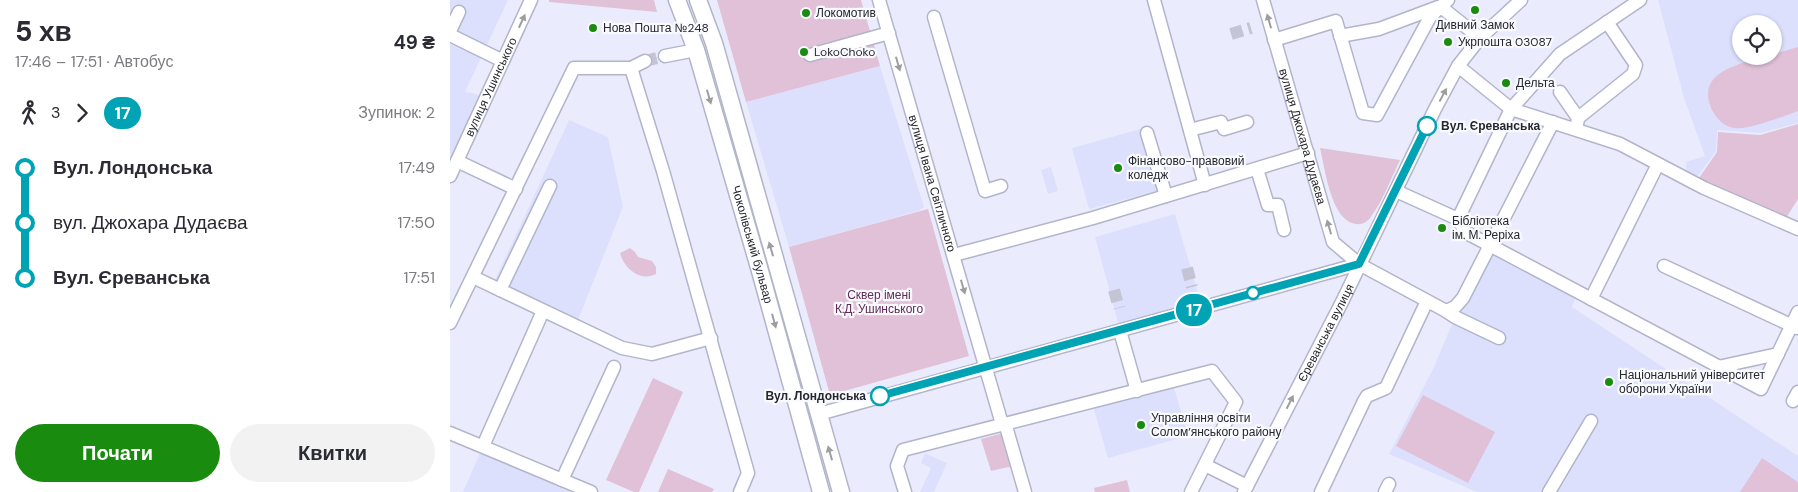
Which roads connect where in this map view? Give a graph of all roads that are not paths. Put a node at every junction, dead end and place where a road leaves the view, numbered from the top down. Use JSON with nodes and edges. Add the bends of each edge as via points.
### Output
{"nodes":[{"id":1,"x":531,"y":0,"type":"edge"},
{"id":2,"x":677,"y":0,"type":"edge"},
{"id":3,"x":698,"y":0,"type":"edge"},
{"id":4,"x":879,"y":0,"type":"edge"},
{"id":5,"x":1154,"y":0,"type":"edge"},
{"id":6,"x":1263,"y":0,"type":"edge"},
{"id":7,"x":1521,"y":0,"type":"edge"},
{"id":8,"x":1640,"y":0,"type":"edge"},
{"id":9,"x":1444,"y":3,"type":"edge"},
{"id":10,"x":459,"y":12,"type":"dead end"},
{"id":11,"x":934,"y":17,"type":"dead end"},
{"id":12,"x":1607,"y":22,"type":"junction"},
{"id":13,"x":450,"y":31,"type":"edge"},
{"id":14,"x":889,"y":33,"type":"junction"},
{"id":15,"x":450,"y":35,"type":"edge"},
{"id":16,"x":1340,"y":36,"type":"junction"},
{"id":17,"x":1480,"y":38,"type":"junction"},
{"id":18,"x":1274,"y":40,"type":"junction"},
{"id":19,"x":696,"y":50,"type":"junction"},
{"id":20,"x":810,"y":55,"type":"dead end"},
{"id":21,"x":665,"y":56,"type":"tunnel mouth"},
{"id":22,"x":503,"y":61,"type":"junction"},
{"id":23,"x":645,"y":62,"type":"tunnel mouth"},
{"id":24,"x":1458,"y":66,"type":"junction"},
{"id":25,"x":631,"y":68,"type":"junction"},
{"id":26,"x":1560,"y":92,"type":"dead end"},
{"id":27,"x":1511,"y":109,"type":"junction"},
{"id":28,"x":1247,"y":122,"type":"dead end"},
{"id":29,"x":1552,"y":122,"type":"junction"},
{"id":30,"x":1577,"y":124,"type":"junction"},
{"id":31,"x":1190,"y":130,"type":"junction"},
{"id":32,"x":1147,"y":132,"type":"dead end"},
{"id":33,"x":1308,"y":153,"type":"junction"},
{"id":34,"x":457,"y":161,"type":"junction"},
{"id":35,"x":1658,"y":164,"type":"junction"},
{"id":36,"x":1257,"y":169,"type":"junction"},
{"id":37,"x":450,"y":176,"type":"edge"},
{"id":38,"x":1205,"y":185,"type":"junction"},
{"id":39,"x":550,"y":186,"type":"dead end"},
{"id":40,"x":1001,"y":186,"type":"dead end"},
{"id":41,"x":516,"y":189,"type":"junction"},
{"id":42,"x":1396,"y":191,"type":"junction"},
{"id":43,"x":1166,"y":196,"type":"junction"},
{"id":44,"x":1458,"y":219,"type":"junction"},
{"id":45,"x":1798,"y":229,"type":"edge"},
{"id":46,"x":1284,"y":230,"type":"dead end"},
{"id":47,"x":1490,"y":245,"type":"junction"},
{"id":48,"x":954,"y":255,"type":"junction"},
{"id":49,"x":1359,"y":264,"type":"junction"},
{"id":50,"x":1664,"y":266,"type":"dead end"},
{"id":51,"x":473,"y":278,"type":"junction"},
{"id":52,"x":500,"y":290,"type":"junction"},
{"id":53,"x":1591,"y":299,"type":"junction"},
{"id":54,"x":1427,"y":301,"type":"junction"},
{"id":55,"x":543,"y":311,"type":"junction"},
{"id":56,"x":1446,"y":311,"type":"junction"},
{"id":57,"x":1798,"y":312,"type":"edge"},
{"id":58,"x":450,"y":323,"type":"edge"},
{"id":59,"x":1795,"y":327,"type":"edge"},
{"id":60,"x":1120,"y":331,"type":"junction"},
{"id":61,"x":711,"y":338,"type":"junction"},
{"id":62,"x":1499,"y":338,"type":"dead end"},
{"id":63,"x":1778,"y":354,"type":"junction"},
{"id":64,"x":990,"y":366,"type":"junction"},
{"id":65,"x":1718,"y":366,"type":"junction"},
{"id":66,"x":614,"y":367,"type":"dead end"},
{"id":67,"x":1137,"y":391,"type":"junction"},
{"id":68,"x":818,"y":414,"type":"junction"},
{"id":69,"x":1591,"y":421,"type":"dead end"},
{"id":70,"x":1006,"y":423,"type":"junction"},
{"id":71,"x":450,"y":433,"type":"edge"},
{"id":72,"x":483,"y":446,"type":"junction"},
{"id":73,"x":1204,"y":465,"type":"junction"},
{"id":74,"x":562,"y":480,"type":"junction"},
{"id":75,"x":816,"y":488,"type":"edge"},
{"id":76,"x":1246,"y":489,"type":"edge"},
{"id":77,"x":591,"y":492,"type":"edge"},
{"id":78,"x":740,"y":492,"type":"edge"},
{"id":79,"x":841,"y":492,"type":"edge"},
{"id":80,"x":905,"y":492,"type":"edge"},
{"id":81,"x":1026,"y":492,"type":"edge"},
{"id":82,"x":1191,"y":492,"type":"edge"},
{"id":83,"x":1321,"y":492,"type":"edge"},
{"id":84,"x":1549,"y":492,"type":"edge"}],
"edges":[{"from":22,"to":1,"type":"street","name":"вулиця Ушинського","one_way":true},
{"from":2,"to":19,"type":"main road","name":"Чоколівський бульвар"},
{"from":68,"to":3,"type":"main road","name":"Чоколівський бульвар","one_way":true,"via":[[714,43]]},
{"from":4,"to":14,"type":"street","name":"вулиця Івана Світличного"},
{"from":5,"to":31,"type":"street"},
{"from":18,"to":6,"type":"street","name":"вулиця Джохара Дудаєва","one_way":true},
{"from":7,"to":17,"type":"street","name":"Єреванська вулиця"},
{"from":8,"to":12,"type":"street"},
{"from":9,"to":16,"type":"street","via":[[1379,29]]},
{"from":9,"to":16,"type":"street","via":[[1430,17],[1377,114],[1363,113]]},
{"from":9,"to":17,"type":"street"},
{"from":10,"to":13,"type":"street"},
{"from":11,"to":40,"type":"street","via":[[985,191]]},
{"from":12,"to":27,"type":"street","via":[[1560,54]]},
{"from":12,"to":30,"type":"street","via":[[1636,65],[1633,74]]},
{"from":14,"to":20,"type":"street"},
{"from":14,"to":48,"type":"street","name":"вулиця Івана Світличного","one_way":true,"via":[[910,120]]},
{"from":15,"to":22,"type":"street"},
{"from":16,"to":18,"type":"street","via":[[1336,21]]},
{"from":17,"to":24,"type":"street","name":"Єреванська вулиця"},
{"from":18,"to":33,"type":"street","name":"вулиця Джохара Дудаєва"},
{"from":19,"to":21,"type":"street"},
{"from":19,"to":75,"type":"main road","name":"Чоколівський бульвар","one_way":true,"via":[[760,271]]},
{"from":22,"to":34,"type":"street","name":"вулиця Ушинського"},
{"from":23,"to":25,"type":"street"},
{"from":24,"to":27,"type":"street"},
{"from":42,"to":24,"type":"street","name":"Єреванська вулиця","one_way":true},
{"from":25,"to":41,"type":"street","via":[[574,68]]},
{"from":25,"to":61,"type":"street"},
{"from":26,"to":30,"type":"street"},
{"from":27,"to":29,"type":"street"},
{"from":27,"to":44,"type":"street"},
{"from":28,"to":31,"type":"street","via":[[1224,129],[1221,122]]},
{"from":29,"to":30,"type":"street"},
{"from":29,"to":47,"type":"street"},
{"from":30,"to":35,"type":"street"},
{"from":31,"to":38,"type":"street"},
{"from":32,"to":43,"type":"street"},
{"from":33,"to":36,"type":"street"},
{"from":49,"to":33,"type":"street","name":"вулиця Джохара Дудаєва","one_way":true,"via":[[1333,242]]},
{"from":34,"to":37,"type":"street","name":"вулиця Ушинського"},
{"from":34,"to":41,"type":"street"},
{"from":35,"to":45,"type":"street"},
{"from":35,"to":53,"type":"street"},
{"from":36,"to":38,"type":"street"},
{"from":36,"to":46,"type":"street","via":[[1268,205],[1278,205]]},
{"from":38,"to":43,"type":"street"},
{"from":39,"to":52,"type":"street"},
{"from":41,"to":51,"type":"street"},
{"from":42,"to":44,"type":"street"},
{"from":42,"to":49,"type":"street","name":"Єреванська вулиця"},
{"from":43,"to":48,"type":"street"},
{"from":44,"to":47,"type":"street","via":[[1465,232]]},
{"from":47,"to":53,"type":"street"},
{"from":47,"to":56,"type":"street","via":[[1463,298]]},
{"from":48,"to":64,"type":"street","name":"вулиця Івана Світличного","one_way":true},
{"from":49,"to":54,"type":"street","name":"вулиця Джохара Дудаєва"},
{"from":49,"to":60,"type":"street"},
{"from":76,"to":49,"type":"street","name":"Єреванська вулиця","one_way":true},
{"from":50,"to":59,"type":"street"},
{"from":51,"to":52,"type":"street"},
{"from":51,"to":58,"type":"street"},
{"from":52,"to":55,"type":"street"},
{"from":53,"to":65,"type":"street"},
{"from":54,"to":56,"type":"street","name":"вулиця Джохара Дудаєва"},
{"from":54,"to":83,"type":"street","via":[[1386,388],[1367,396]]},
{"from":55,"to":61,"type":"street","via":[[622,348],[652,354]]},
{"from":55,"to":72,"type":"street"},
{"from":56,"to":62,"type":"street","name":"вулиця Джохара Дудаєва"},
{"from":57,"to":59,"type":"street"},
{"from":59,"to":63,"type":"street"},
{"from":60,"to":64,"type":"street"},
{"from":60,"to":67,"type":"street"},
{"from":61,"to":78,"type":"street","via":[[748,473]]},
{"from":63,"to":65,"type":"street"},
{"from":63,"to":65,"type":"street","via":[[1760,389]]},
{"from":64,"to":68,"type":"street"},
{"from":64,"to":70,"type":"street","name":"вулиця Івана Світличного"},
{"from":66,"to":74,"type":"street"},
{"from":67,"to":70,"type":"street"},
{"from":67,"to":73,"type":"street","via":[[1212,372],[1236,402]]},
{"from":79,"to":68,"type":"main road","name":"Чоколівський бульвар","one_way":true},
{"from":69,"to":84,"type":"street"},
{"from":70,"to":80,"type":"street","via":[[903,450],[898,466]]},
{"from":70,"to":81,"type":"street","name":"вулиця Івана Світличного"},
{"from":71,"to":72,"type":"street"},
{"from":72,"to":74,"type":"street"},
{"from":73,"to":76,"type":"street"},
{"from":73,"to":82,"type":"street"},
{"from":74,"to":77,"type":"street"}]}
